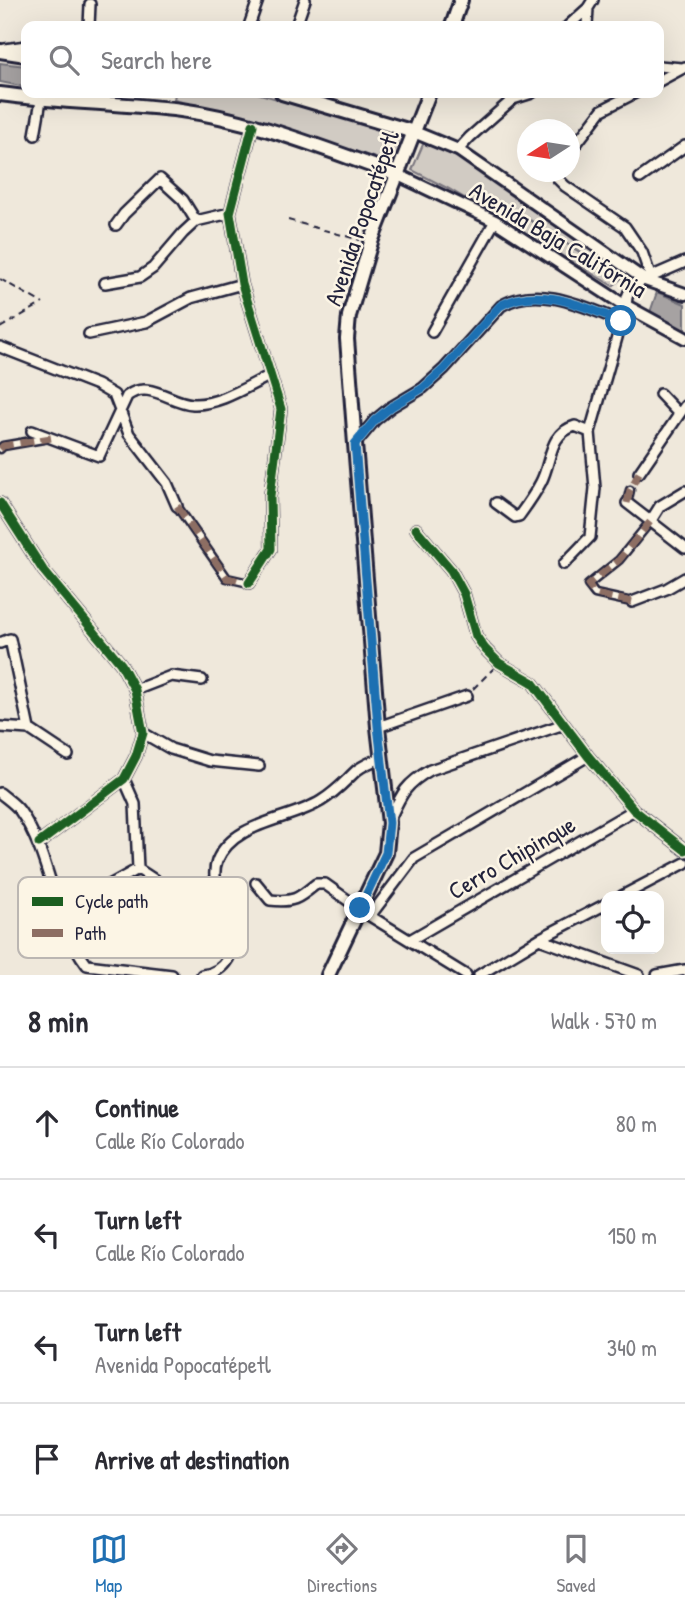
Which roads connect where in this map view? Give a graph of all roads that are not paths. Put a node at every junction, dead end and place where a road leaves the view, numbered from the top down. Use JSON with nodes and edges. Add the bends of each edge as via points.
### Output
{"nodes":[{"id":1,"x":258,"y":0,"type":"edge"},
{"id":2,"x":305,"y":0,"type":"edge"},
{"id":3,"x":461,"y":0,"type":"edge"},
{"id":4,"x":90,"y":4,"type":"dead end"},
{"id":5,"x":590,"y":4,"type":"edge"},
{"id":6,"x":89,"y":21,"type":"edge"},
{"id":7,"x":252,"y":21,"type":"edge"},
{"id":8,"x":298,"y":21,"type":"edge"},
{"id":9,"x":454,"y":21,"type":"edge"},
{"id":10,"x":573,"y":21,"type":"edge"},
{"id":11,"x":21,"y":47,"type":"edge"},
{"id":12,"x":0,"y":50,"type":"edge"},
{"id":13,"x":21,"y":54,"type":"edge"},
{"id":14,"x":664,"y":66,"type":"edge"},
{"id":15,"x":684,"y":68,"type":"edge"},
{"id":16,"x":664,"y":78,"type":"edge"},
{"id":17,"x":0,"y":94,"type":"edge"},
{"id":18,"x":21,"y":97,"type":"edge"},
{"id":19,"x":27,"y":98,"type":"edge"},
{"id":20,"x":299,"y":98,"type":"edge"},
{"id":21,"x":427,"y":98,"type":"edge"},
{"id":22,"x":512,"y":98,"type":"edge"},
{"id":23,"x":625,"y":98,"type":"edge"},
{"id":24,"x":41,"y":100,"type":"junction"},
{"id":25,"x":253,"y":125,"type":"junction"},
{"id":26,"x":414,"y":132,"type":"junction"},
{"id":27,"x":35,"y":135,"type":"dead end"},
{"id":28,"x":580,"y":138,"type":"edge"},
{"id":29,"x":685,"y":146,"type":"edge"},
{"id":30,"x":458,"y":150,"type":"junction"},
{"id":31,"x":396,"y":174,"type":"junction"},
{"id":32,"x":640,"y":178,"type":"dead end"},
{"id":33,"x":562,"y":182,"type":"edge"},
{"id":34,"x":230,"y":213,"type":"junction"},
{"id":35,"x":197,"y":221,"type":"junction"},
{"id":36,"x":495,"y":221,"type":"junction"},
{"id":37,"x":116,"y":225,"type":"dead end"},
{"id":38,"x":685,"y":262,"type":"edge"},
{"id":39,"x":648,"y":279,"type":"junction"},
{"id":40,"x":105,"y":283,"type":"dead end"},
{"id":41,"x":242,"y":284,"type":"junction"},
{"id":42,"x":685,"y":294,"type":"edge"},
{"id":43,"x":626,"y":306,"type":"junction"},
{"id":44,"x":621,"y":321,"type":"junction"},
{"id":45,"x":432,"y":332,"type":"dead end"},
{"id":46,"x":89,"y":334,"type":"dead end"},
{"id":47,"x":685,"y":338,"type":"edge"},
{"id":48,"x":0,"y":347,"type":"edge"},
{"id":49,"x":269,"y":376,"type":"junction"},
{"id":50,"x":660,"y":394,"type":"dead end"},
{"id":51,"x":682,"y":410,"type":"edge"},
{"id":52,"x":120,"y":414,"type":"junction"},
{"id":53,"x":32,"y":431,"type":"dead end"},
{"id":54,"x":590,"y":432,"type":"junction"},
{"id":55,"x":51,"y":438,"type":"junction"},
{"id":56,"x":355,"y":444,"type":"junction"},
{"id":57,"x":0,"y":449,"type":"edge"},
{"id":58,"x":637,"y":477,"type":"tunnel mouth"},
{"id":59,"x":630,"y":490,"type":"tunnel mouth"},
{"id":60,"x":685,"y":491,"type":"edge"},
{"id":61,"x":0,"y":503,"type":"edge"},
{"id":62,"x":496,"y":503,"type":"dead end"},
{"id":63,"x":627,"y":503,"type":"joint"},
{"id":64,"x":177,"y":506,"type":"joint"},
{"id":65,"x":650,"y":522,"type":"junction"},
{"id":66,"x":416,"y":529,"type":"dead end"},
{"id":67,"x":685,"y":548,"type":"edge"},
{"id":68,"x":564,"y":564,"type":"dead end"},
{"id":69,"x":685,"y":578,"type":"edge"},
{"id":70,"x":249,"y":583,"type":"joint"},
{"id":71,"x":632,"y":602,"type":"joint"},
{"id":72,"x":0,"y":643,"type":"edge"},
{"id":73,"x":202,"y":680,"type":"dead end"},
{"id":74,"x":135,"y":690,"type":"junction"},
{"id":75,"x":467,"y":696,"type":"road end"},
{"id":76,"x":564,"y":724,"type":"junction"},
{"id":77,"x":0,"y":727,"type":"edge"},
{"id":78,"x":378,"y":727,"type":"junction"},
{"id":79,"x":29,"y":729,"type":"junction"},
{"id":80,"x":143,"y":733,"type":"junction"},
{"id":81,"x":68,"y":755,"type":"dead end"},
{"id":82,"x":588,"y":756,"type":"junction"},
{"id":83,"x":381,"y":758,"type":"junction"},
{"id":84,"x":259,"y":766,"type":"dead end"},
{"id":85,"x":124,"y":779,"type":"junction"},
{"id":86,"x":0,"y":793,"type":"edge"},
{"id":87,"x":634,"y":810,"type":"junction"},
{"id":88,"x":389,"y":823,"type":"junction"},
{"id":89,"x":39,"y":843,"type":"junction"},
{"id":90,"x":685,"y":850,"type":"edge"},
{"id":91,"x":685,"y":863,"type":"edge"},
{"id":92,"x":138,"y":869,"type":"junction"},
{"id":93,"x":49,"y":877,"type":"edge"},
{"id":94,"x":124,"y":877,"type":"edge"},
{"id":95,"x":150,"y":877,"type":"edge"},
{"id":96,"x":217,"y":877,"type":"edge"},
{"id":97,"x":256,"y":883,"type":"dead end"},
{"id":98,"x":632,"y":891,"type":"edge"},
{"id":99,"x":601,"y":907,"type":"edge"},
{"id":100,"x":365,"y":912,"type":"junction"},
{"id":101,"x":539,"y":939,"type":"junction"},
{"id":102,"x":410,"y":940,"type":"junction"},
{"id":103,"x":82,"y":958,"type":"edge"},
{"id":104,"x":227,"y":958,"type":"edge"},
{"id":105,"x":685,"y":970,"type":"edge"},
{"id":106,"x":172,"y":975,"type":"edge"},
{"id":107,"x":202,"y":975,"type":"edge"},
{"id":108,"x":328,"y":975,"type":"edge"},
{"id":109,"x":466,"y":975,"type":"edge"},
{"id":110,"x":479,"y":975,"type":"edge"},
{"id":111,"x":639,"y":975,"type":"edge"},
{"id":112,"x":657,"y":975,"type":"edge"}],
"edges":[{"from":1,"to":7,"type":"street"},
{"from":2,"to":8,"type":"street"},
{"from":3,"to":9,"type":"main road"},
{"from":4,"to":6,"type":"street"},
{"from":5,"to":10,"type":"street"},
{"from":11,"to":12,"type":"street"},
{"from":12,"to":13,"type":"main road"},
{"from":14,"to":15,"type":"street"},
{"from":15,"to":16,"type":"street"},
{"from":17,"to":18,"type":"main road","name":"Avenida Baja California"},
{"from":19,"to":24,"type":"main road","name":"Avenida Baja California"},
{"from":20,"to":26,"type":"main road","name":"Avenida Baja California"},
{"from":21,"to":26,"type":"main road","name":"Avenida Popocatépetl"},
{"from":22,"to":30,"type":"street"},
{"from":23,"to":28,"type":"street","via":[[602,110]]},
{"from":24,"to":25,"type":"main road","name":"Avenida Baja California","via":[[183,110]]},
{"from":24,"to":27,"type":"street"},
{"from":25,"to":31,"type":"main road","name":"Avenida Baja California"},
{"from":25,"to":34,"type":"street"},
{"from":26,"to":30,"type":"street","name":"Avenida Baja California"},
{"from":26,"to":31,"type":"main road","name":"Avenida Popocatépetl"},
{"from":29,"to":32,"type":"street"},
{"from":30,"to":39,"type":"street","name":"Avenida Baja California"},
{"from":31,"to":36,"type":"street","name":"Avenida Baja California"},
{"from":31,"to":56,"type":"main road","name":"Avenida Popocatépetl","via":[[349,316]]},
{"from":33,"to":39,"type":"street","via":[[625,227],[642,252]]},
{"from":34,"to":35,"type":"street"},
{"from":34,"to":41,"type":"street"},
{"from":35,"to":37,"type":"street","via":[[160,179]]},
{"from":35,"to":40,"type":"street","via":[[140,277]]},
{"from":36,"to":43,"type":"street","name":"Avenida Baja California"},
{"from":36,"to":45,"type":"street"},
{"from":38,"to":39,"type":"street"},
{"from":39,"to":42,"type":"street","name":"Avenida Baja California"},
{"from":39,"to":43,"type":"street","via":[[632,285]]},
{"from":41,"to":46,"type":"street","via":[[191,298],[146,322]]},
{"from":41,"to":49,"type":"street"},
{"from":43,"to":44,"type":"street"},
{"from":43,"to":47,"type":"street","name":"Avenida Baja California"},
{"from":44,"to":54,"type":"street"},
{"from":44,"to":56,"type":"street","via":[[554,298],[510,300],[444,369],[375,420]]},
{"from":48,"to":52,"type":"street","via":[[97,385],[114,395]]},
{"from":49,"to":52,"type":"street","via":[[207,404],[189,404],[144,388],[135,390],[127,396]]},
{"from":49,"to":70,"type":"street","via":[[281,409],[270,496],[271,549]]},
{"from":50,"to":51,"type":"street"},
{"from":51,"to":58,"type":"street"},
{"from":52,"to":55,"type":"street","via":[[99,456]]},
{"from":52,"to":64,"type":"street","via":[[129,434],[167,483]]},
{"from":53,"to":55,"type":"street"},
{"from":54,"to":62,"type":"street","via":[[575,426],[562,432],[551,447],[542,480],[519,516]]},
{"from":54,"to":68,"type":"street","via":[[593,523],[590,537]]},
{"from":55,"to":57,"type":"street"},
{"from":56,"to":78,"type":"main road","name":"Avenida Popocatépetl"},
{"from":59,"to":63,"type":"street"},
{"from":60,"to":65,"type":"street","via":[[660,506]]},
{"from":61,"to":74,"type":"street","via":[[43,570],[121,664]]},
{"from":63,"to":65,"type":"street"},
{"from":64,"to":70,"type":"street","via":[[227,578]]},
{"from":65,"to":67,"type":"street"},
{"from":65,"to":71,"type":"street","via":[[619,560],[588,585],[595,594]]},
{"from":66,"to":76,"type":"street","via":[[451,570],[464,594],[476,635],[499,663],[532,682]]},
{"from":69,"to":71,"type":"street"},
{"from":72,"to":79,"type":"street","via":[[10,639]]},
{"from":73,"to":74,"type":"street","via":[[172,676]]},
{"from":74,"to":80,"type":"street"},
{"from":75,"to":78,"type":"street"},
{"from":76,"to":82,"type":"street"},
{"from":76,"to":88,"type":"street","via":[[415,778],[403,790]]},
{"from":77,"to":79,"type":"street"},
{"from":78,"to":83,"type":"main road","name":"Avenida Popocatépetl"},
{"from":79,"to":81,"type":"street"},
{"from":80,"to":84,"type":"street","via":[[171,749],[210,761]]},
{"from":80,"to":85,"type":"street"},
{"from":82,"to":87,"type":"street"},
{"from":82,"to":100,"type":"street","via":[[414,858]]},
{"from":83,"to":88,"type":"main road","name":"Avenida Popocatépetl"},
{"from":83,"to":96,"type":"street","via":[[359,769],[317,803],[248,830],[227,846],[216,863]]},
{"from":85,"to":89,"type":"street"},
{"from":85,"to":92,"type":"street","via":[[135,804]]},
{"from":86,"to":89,"type":"street","via":[[19,809]]},
{"from":87,"to":90,"type":"street"},
{"from":87,"to":102,"type":"street","name":"Cerro Chipinque"},
{"from":88,"to":100,"type":"main road","name":"Avenida Popocatépetl","via":[[386,853]]},
{"from":89,"to":93,"type":"street"},
{"from":91,"to":98,"type":"street"},
{"from":92,"to":94,"type":"street"},
{"from":92,"to":95,"type":"street"},
{"from":97,"to":100,"type":"street","via":[[270,900],[282,902],[296,900],[316,884],[325,884]]},
{"from":99,"to":101,"type":"street"},
{"from":100,"to":102,"type":"street"},
{"from":100,"to":108,"type":"main road","name":"Avenida Popocatépetl"},
{"from":101,"to":110,"type":"street"},
{"from":101,"to":111,"type":"street"},
{"from":102,"to":109,"type":"street"},
{"from":103,"to":106,"type":"street","via":[[87,965]]},
{"from":104,"to":107,"type":"street","via":[[224,966]]},
{"from":105,"to":112,"type":"street"}]}
